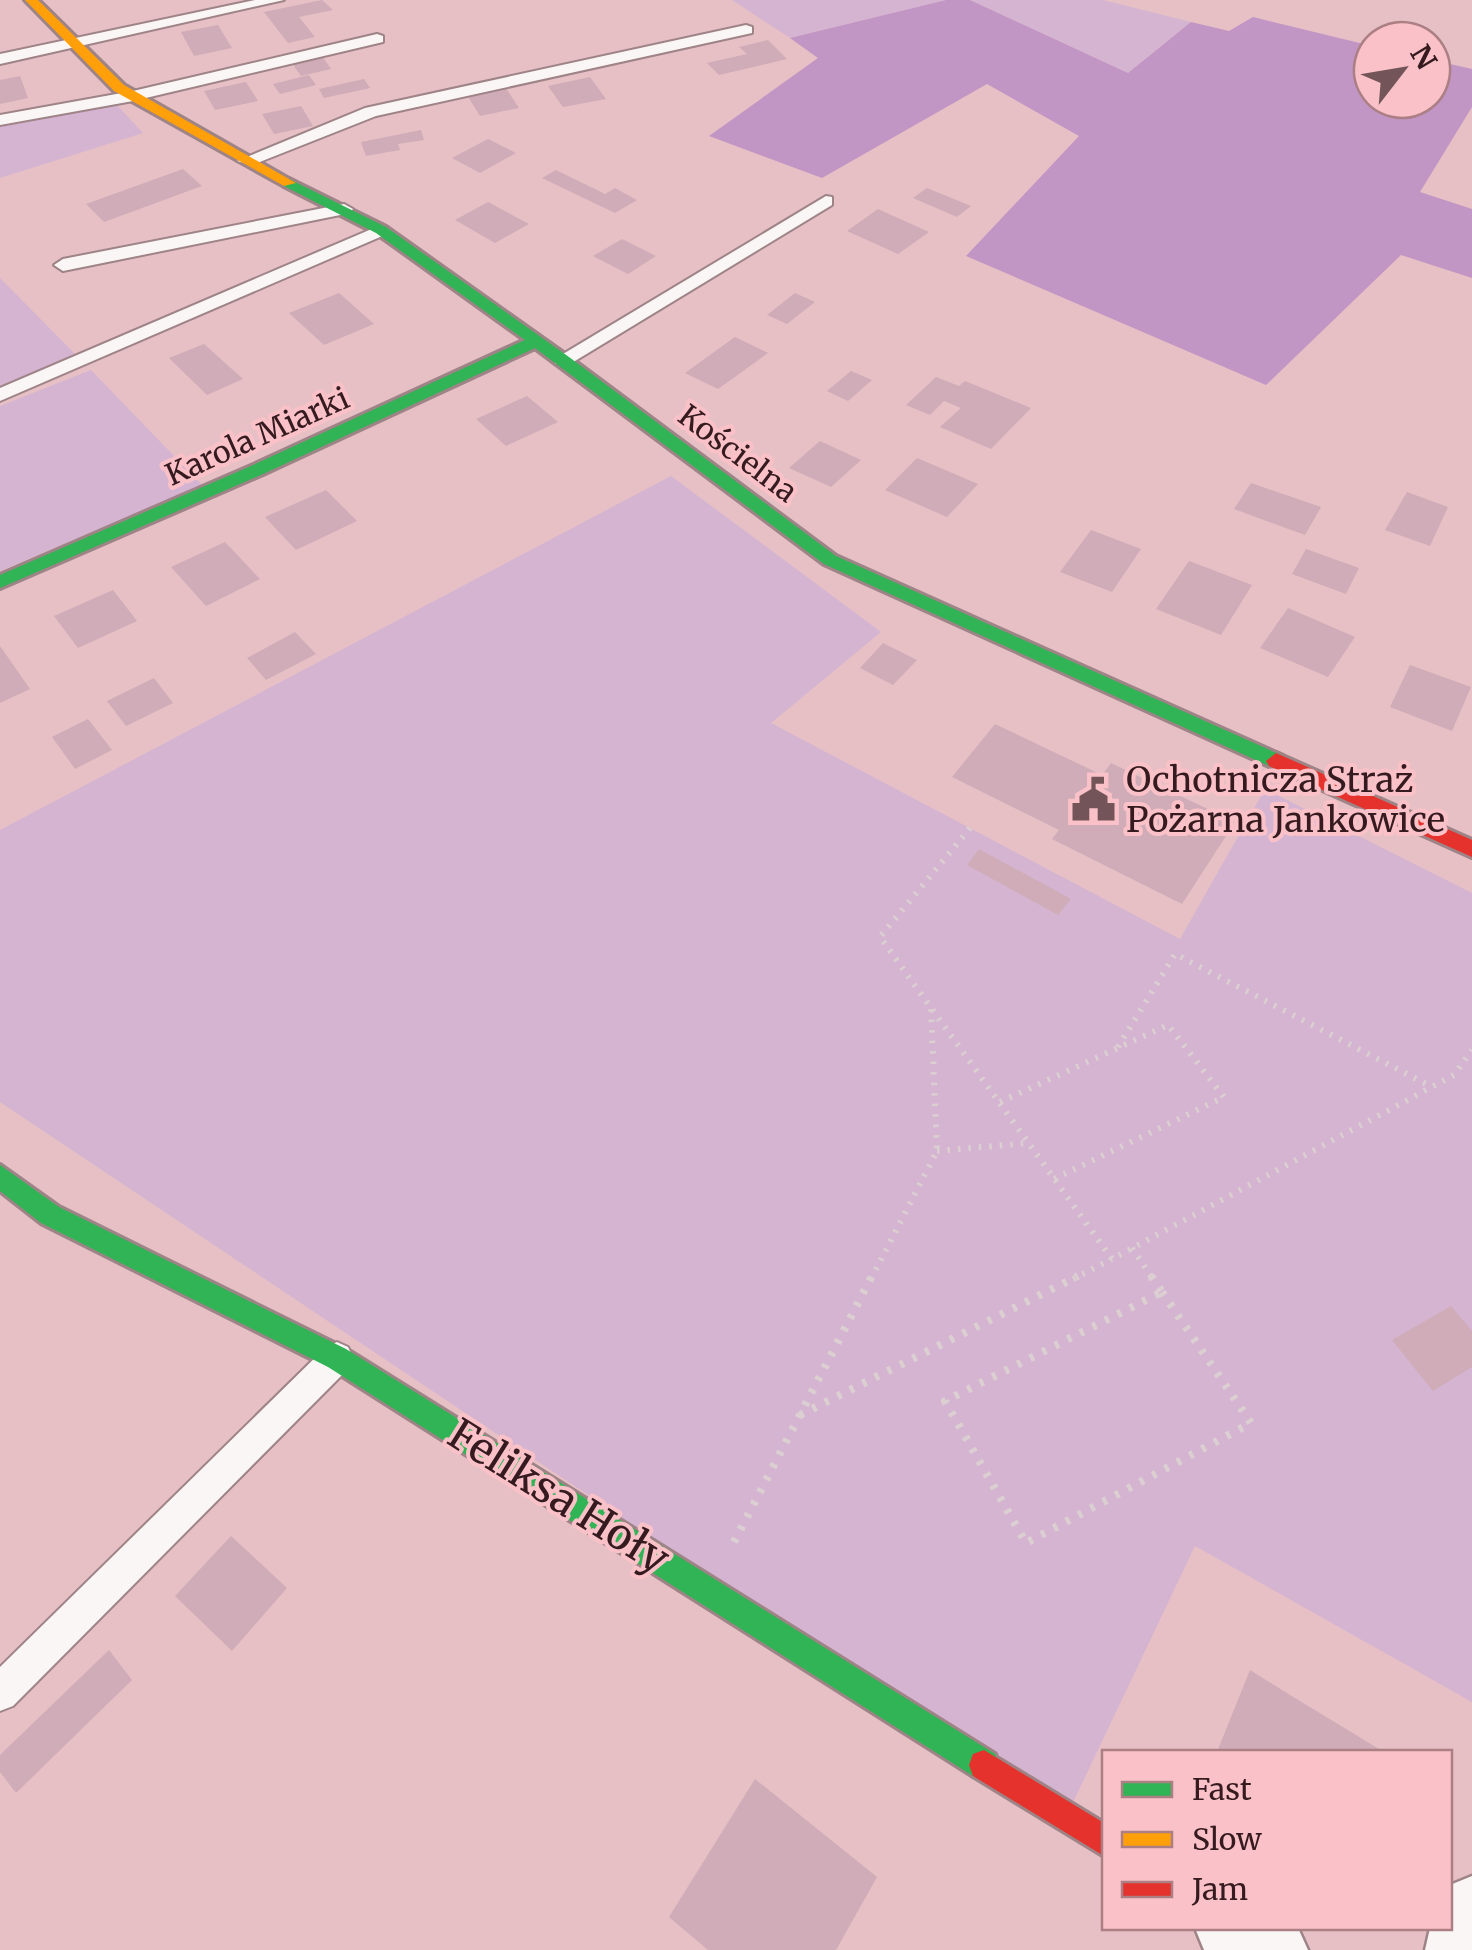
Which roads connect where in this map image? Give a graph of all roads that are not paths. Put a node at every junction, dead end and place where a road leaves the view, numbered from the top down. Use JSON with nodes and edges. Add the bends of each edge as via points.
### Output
{"nodes":[{"id":1,"x":31,"y":0,"type":"edge"},
{"id":2,"x":276,"y":0,"type":"edge"},
{"id":3,"x":746,"y":30,"type":"dead end"},
{"id":4,"x":377,"y":39,"type":"dead end"},
{"id":5,"x":76,"y":46,"type":"junction"},
{"id":6,"x":0,"y":58,"type":"edge"},
{"id":7,"x":133,"y":96,"type":"junction"},
{"id":8,"x":0,"y":120,"type":"edge"},
{"id":9,"x":246,"y":161,"type":"junction"},
{"id":10,"x":826,"y":200,"type":"dead end"},
{"id":11,"x":344,"y":209,"type":"junction"},
{"id":12,"x":381,"y":230,"type":"junction"},
{"id":13,"x":63,"y":264,"type":"dead end"},
{"id":14,"x":536,"y":340,"type":"junction"},
{"id":15,"x":564,"y":360,"type":"junction"},
{"id":16,"x":0,"y":395,"type":"edge"},
{"id":17,"x":0,"y":582,"type":"edge"},
{"id":18,"x":1471,"y":845,"type":"edge"},
{"id":19,"x":0,"y":1176,"type":"edge"},
{"id":20,"x":337,"y":1358,"type":"junction"},
{"id":21,"x":0,"y":1694,"type":"edge"},
{"id":22,"x":1102,"y":1839,"type":"edge"},
{"id":23,"x":1472,"y":1915,"type":"edge"},
{"id":24,"x":1237,"y":1930,"type":"edge"},
{"id":25,"x":1268,"y":1950,"type":"edge"},
{"id":26,"x":1466,"y":1950,"type":"edge"}],
"edges":[{"from":1,"to":5,"type":"street","name":"Kościelna"},
{"from":2,"to":5,"type":"lane"},
{"from":3,"to":9,"type":"lane","via":[[371,112]]},
{"from":4,"to":7,"type":"lane"},
{"from":5,"to":6,"type":"lane"},
{"from":5,"to":7,"type":"street","name":"Kościelna"},
{"from":7,"to":8,"type":"lane"},
{"from":7,"to":9,"type":"street","name":"Kościelna"},
{"from":9,"to":11,"type":"street","name":"Kościelna"},
{"from":10,"to":15,"type":"lane"},
{"from":11,"to":12,"type":"street","name":"Kościelna"},
{"from":11,"to":13,"type":"lane"},
{"from":12,"to":14,"type":"street","name":"Kościelna"},
{"from":12,"to":16,"type":"lane"},
{"from":14,"to":15,"type":"street","name":"Kościelna"},
{"from":14,"to":17,"type":"street","name":"Karola Miarki"},
{"from":15,"to":18,"type":"street","name":"Kościelna","via":[[830,560]]},
{"from":19,"to":20,"type":"street","name":"Feliksa Hoły","via":[[50,1216]]},
{"from":20,"to":21,"type":"lane"},
{"from":20,"to":22,"type":"street","name":"Feliksa Hoły"},
{"from":23,"to":26,"type":"street"},
{"from":24,"to":25,"type":"street"}]}
